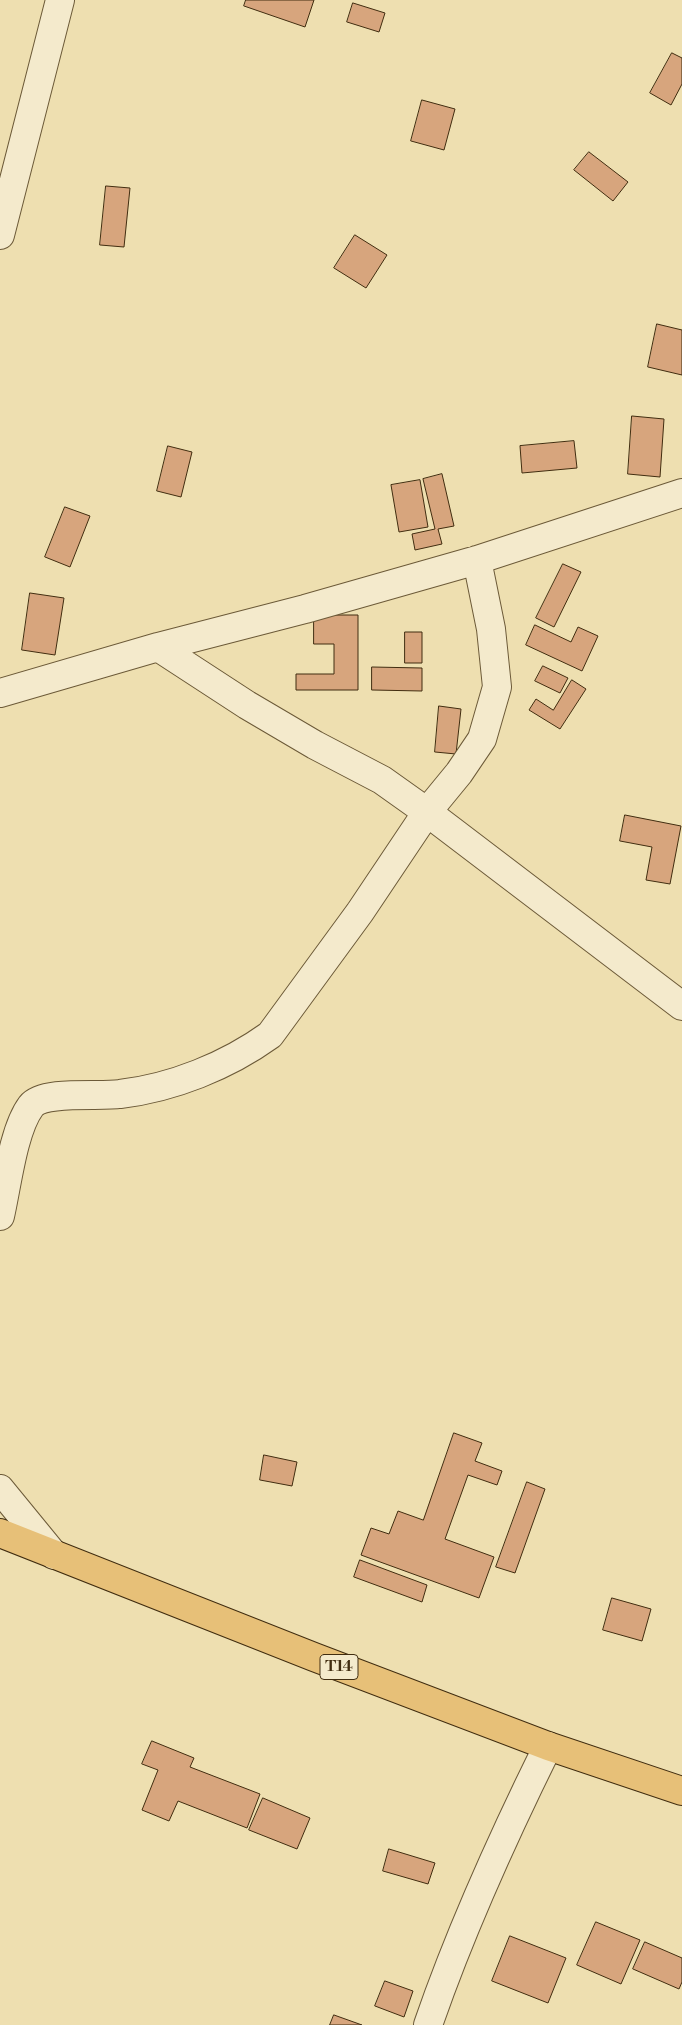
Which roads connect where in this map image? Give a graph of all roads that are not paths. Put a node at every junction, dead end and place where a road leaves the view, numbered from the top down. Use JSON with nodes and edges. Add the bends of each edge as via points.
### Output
{"nodes":[{"id":1,"x":60,"y":0,"type":"edge"},
{"id":2,"x":0,"y":234,"type":"edge"},
{"id":3,"x":682,"y":493,"type":"edge"},
{"id":4,"x":476,"y":560,"type":"junction"},
{"id":5,"x":158,"y":647,"type":"junction"},
{"id":6,"x":0,"y":693,"type":"edge"},
{"id":7,"x":427,"y":812,"type":"junction"},
{"id":8,"x":682,"y":1006,"type":"edge"},
{"id":9,"x":0,"y":1216,"type":"edge"},
{"id":10,"x":0,"y":1489,"type":"edge"},
{"id":11,"x":0,"y":1533,"type":"edge"},
{"id":12,"x":54,"y":1555,"type":"junction"},
{"id":13,"x":548,"y":1746,"type":"junction"},
{"id":14,"x":682,"y":1791,"type":"edge"},
{"id":15,"x":428,"y":2025,"type":"edge"}],
"edges":[{"from":1,"to":2,"type":"street"},
{"from":3,"to":4,"type":"street"},
{"from":4,"to":5,"type":"street"},
{"from":4,"to":7,"type":"street","via":[[491,629],[497,687],[482,739]]},
{"from":5,"to":6,"type":"street"},
{"from":5,"to":7,"type":"street","via":[[247,705],[382,780]]},
{"from":7,"to":8,"type":"street"},
{"from":7,"to":9,"type":"street","via":[[360,912],[270,1035],[228,1061],[167,1085],[120,1094],[64,1095],[46,1098],[32,1105],[16,1143]]},
{"from":10,"to":12,"type":"street"},
{"from":11,"to":12,"type":"highway","number":"T14"},
{"from":12,"to":13,"type":"highway","number":"T14"},
{"from":13,"to":14,"type":"highway","number":"T14"},
{"from":13,"to":15,"type":"street","via":[[467,1920]]}]}
